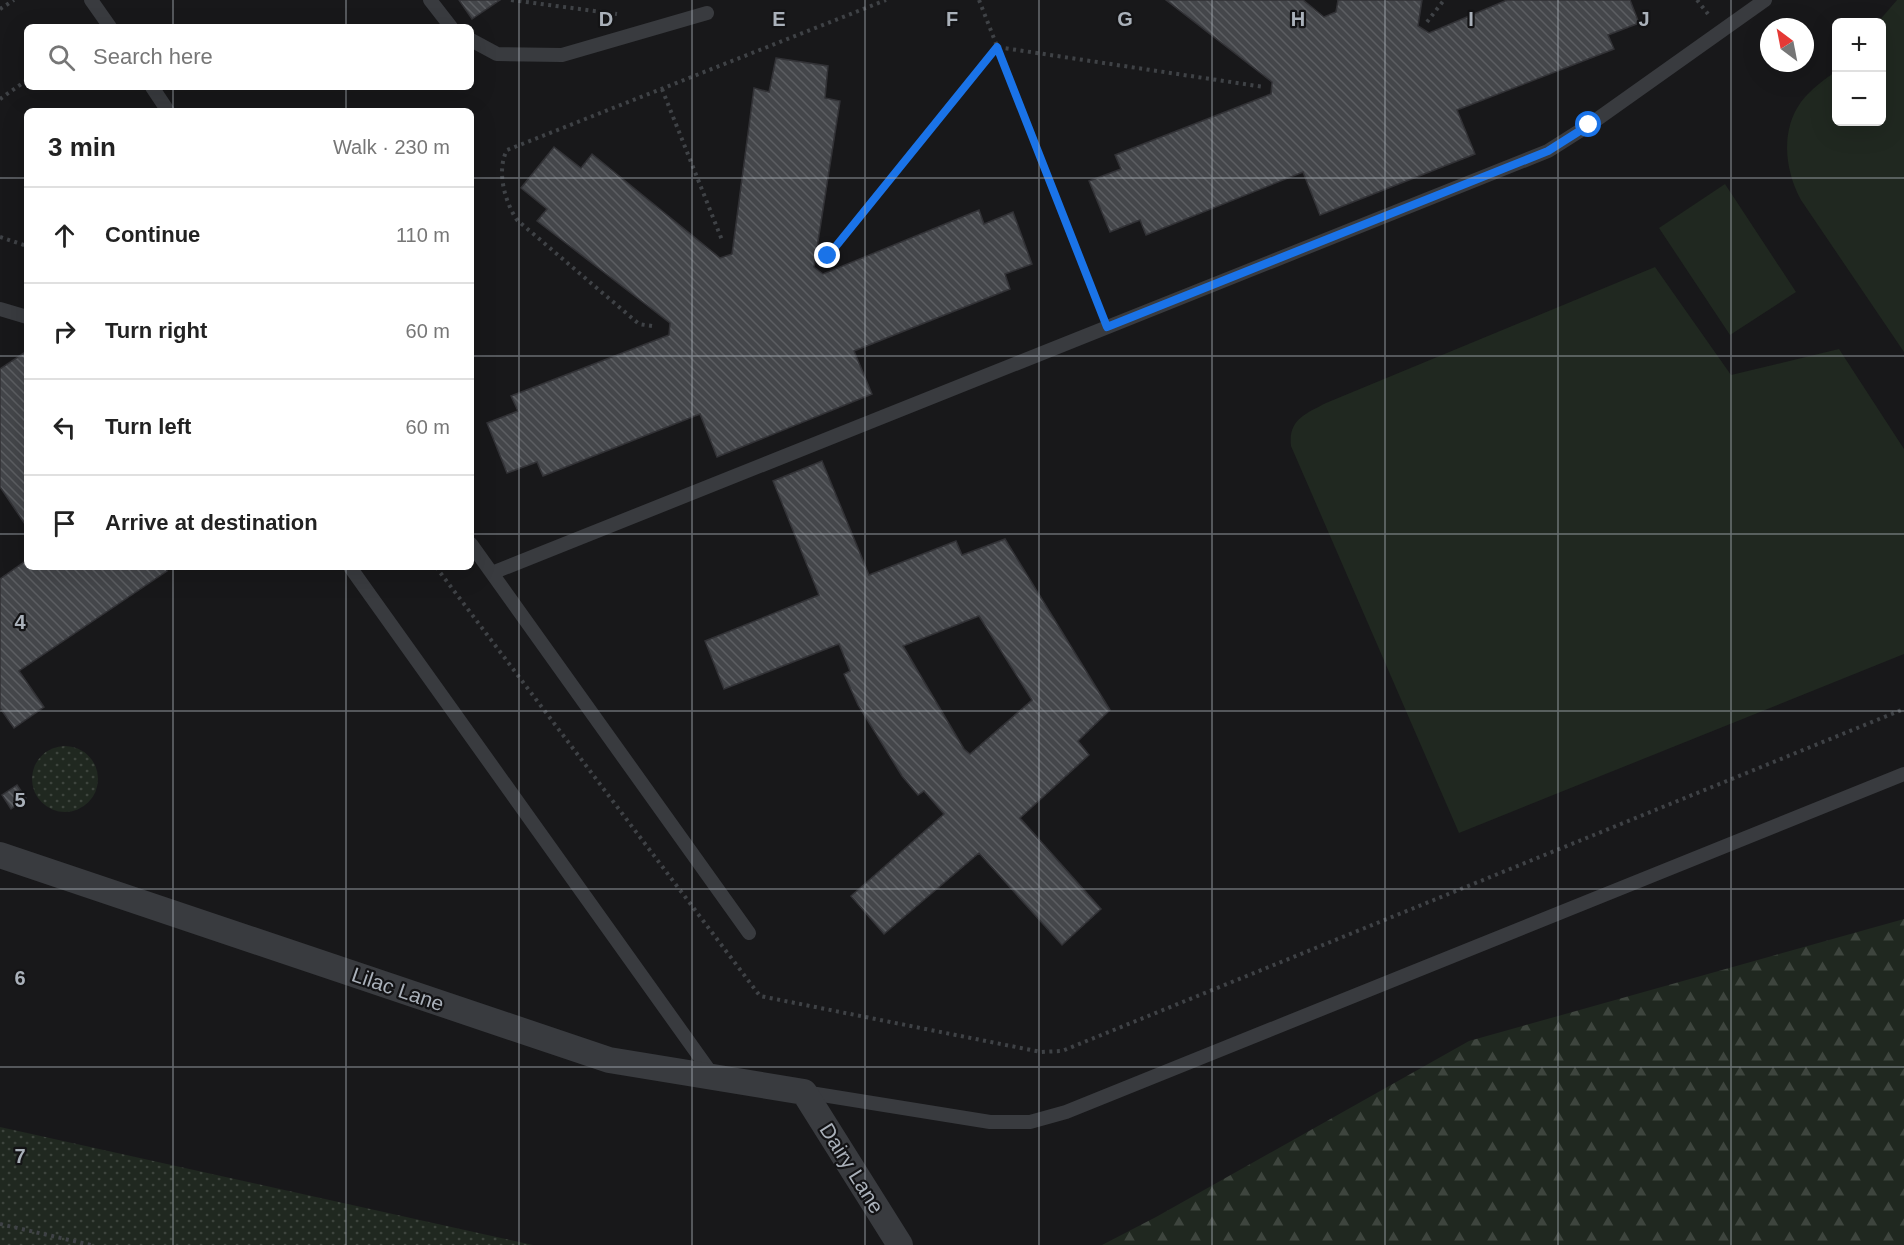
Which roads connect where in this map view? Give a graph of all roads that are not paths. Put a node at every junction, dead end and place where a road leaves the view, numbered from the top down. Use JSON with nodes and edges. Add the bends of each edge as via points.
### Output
{"nodes":[{"id":1,"x":91,"y":0,"type":"edge"},
{"id":2,"x":430,"y":0,"type":"edge"},
{"id":3,"x":1765,"y":0,"type":"edge"},
{"id":4,"x":706,"y":13,"type":"dead end"},
{"id":5,"x":108,"y":24,"type":"edge"},
{"id":6,"x":449,"y":24,"type":"edge"},
{"id":7,"x":474,"y":42,"type":"edge"},
{"id":8,"x":154,"y":90,"type":"edge"},
{"id":9,"x":166,"y":108,"type":"edge"},
{"id":10,"x":0,"y":309,"type":"edge"},
{"id":11,"x":24,"y":316,"type":"edge"},
{"id":12,"x":474,"y":548,"type":"edge"},
{"id":13,"x":352,"y":570,"type":"edge"},
{"id":14,"x":492,"y":573,"type":"junction"},
{"id":15,"x":1904,"y":774,"type":"edge"},
{"id":16,"x":0,"y":855,"type":"edge"},
{"id":17,"x":749,"y":933,"type":"dead end"},
{"id":18,"x":714,"y":1077,"type":"junction"},
{"id":19,"x":804,"y":1092,"type":"junction"},
{"id":20,"x":900,"y":1245,"type":"edge"}],
"edges":[{"from":1,"to":5,"type":"lane"},
{"from":2,"to":6,"type":"lane"},
{"from":3,"to":14,"type":"lane","via":[[1548,151]]},
{"from":4,"to":7,"type":"lane","via":[[562,55],[497,54]]},
{"from":8,"to":9,"type":"lane"},
{"from":10,"to":11,"type":"lane"},
{"from":12,"to":14,"type":"lane"},
{"from":13,"to":18,"type":"lane"},
{"from":14,"to":17,"type":"lane"},
{"from":15,"to":19,"type":"lane","via":[[1066,1112],[1030,1122],[990,1122]]},
{"from":16,"to":18,"type":"street","name":"Lilac Lane","via":[[609,1060]]},
{"from":18,"to":19,"type":"street","name":"Lilac Lane"},
{"from":19,"to":20,"type":"street","name":"Dairy Lane"}]}
